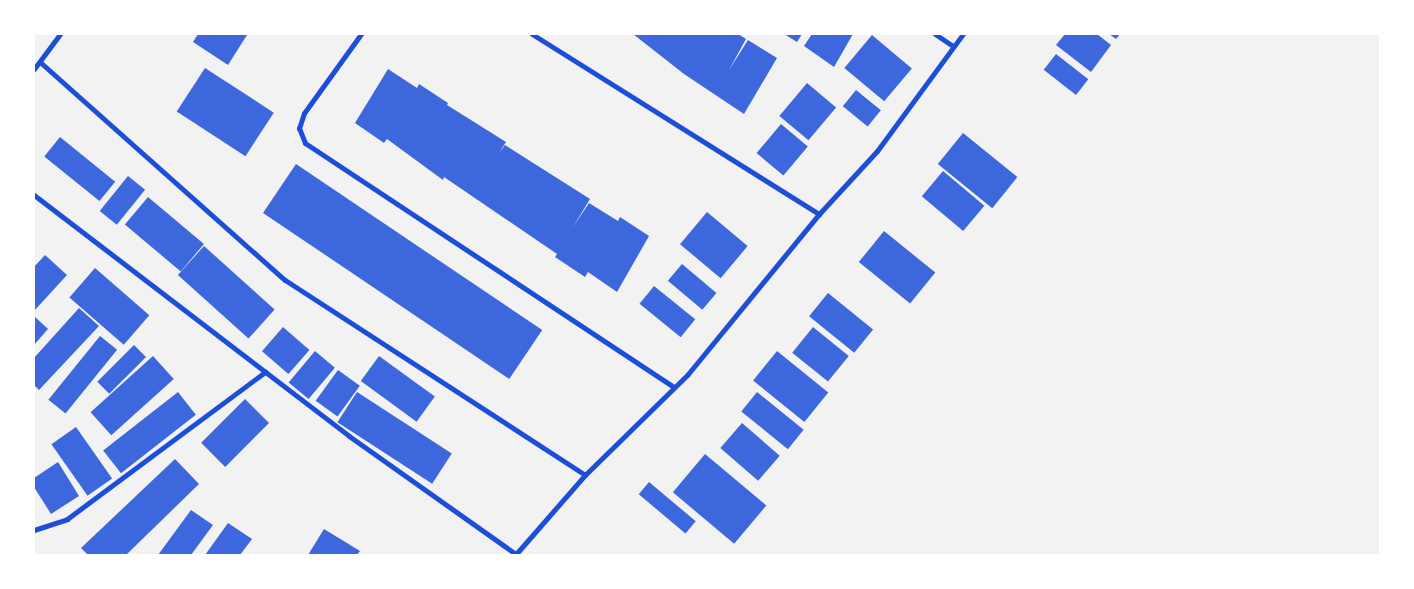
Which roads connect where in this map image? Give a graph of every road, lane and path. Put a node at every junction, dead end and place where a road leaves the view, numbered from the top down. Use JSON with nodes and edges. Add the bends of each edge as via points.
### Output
{"nodes":[{"id":1,"x":60,"y":34,"type":"edge"},
{"id":2,"x":361,"y":34,"type":"edge"},
{"id":3,"x":532,"y":34,"type":"edge"},
{"id":4,"x":935,"y":34,"type":"edge"},
{"id":5,"x":963,"y":34,"type":"edge"},
{"id":6,"x":953,"y":46,"type":"junction"},
{"id":7,"x":40,"y":62,"type":"junction"},
{"id":8,"x":34,"y":69,"type":"edge"},
{"id":9,"x":34,"y":195,"type":"edge"},
{"id":10,"x":819,"y":214,"type":"junction"},
{"id":11,"x":265,"y":372,"type":"junction"},
{"id":12,"x":674,"y":387,"type":"junction"},
{"id":13,"x":585,"y":475,"type":"junction"},
{"id":14,"x":34,"y":530,"type":"edge"},
{"id":15,"x":517,"y":555,"type":"edge"}],
"edges":[{"from":1,"to":7,"type":"street"},
{"from":2,"to":12,"type":"street","via":[[304,113],[299,128],[305,143]]},
{"from":3,"to":10,"type":"street"},
{"from":4,"to":6,"type":"street"},
{"from":5,"to":6,"type":"street"},
{"from":6,"to":10,"type":"street","via":[[877,151]]},
{"from":7,"to":8,"type":"street"},
{"from":7,"to":13,"type":"street","via":[[286,280]]},
{"from":9,"to":11,"type":"street"},
{"from":10,"to":12,"type":"street"},
{"from":11,"to":14,"type":"street","via":[[67,520]]},
{"from":11,"to":15,"type":"street"},
{"from":12,"to":13,"type":"street"},
{"from":13,"to":15,"type":"street"}]}
